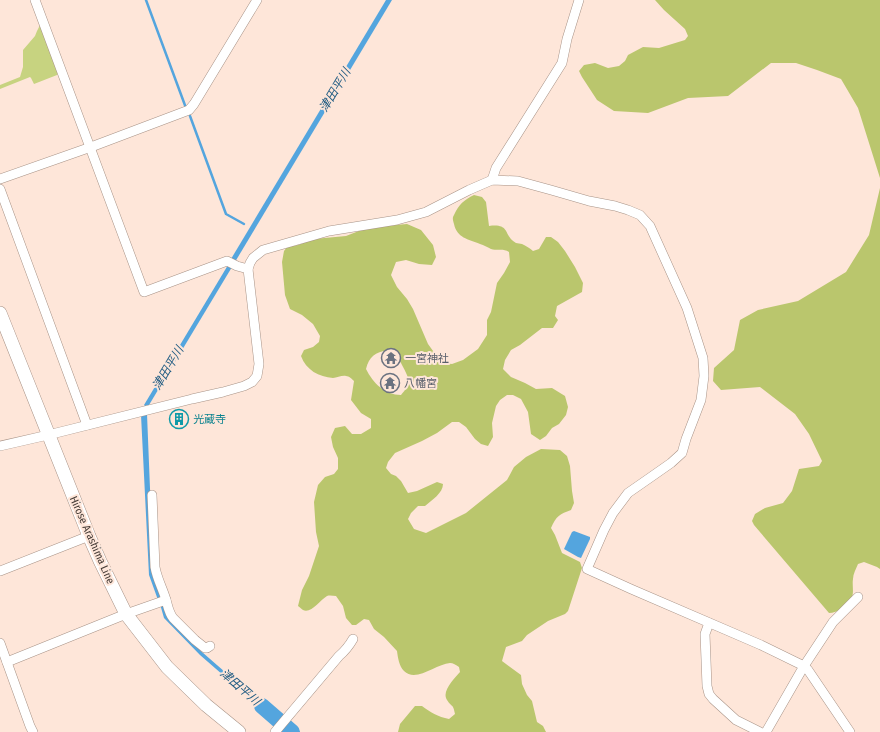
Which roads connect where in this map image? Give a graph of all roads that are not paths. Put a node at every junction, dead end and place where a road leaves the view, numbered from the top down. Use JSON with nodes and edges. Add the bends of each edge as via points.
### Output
{"nodes":[{"id":1,"x":35,"y":0,"type":"edge"},
{"id":2,"x":257,"y":0,"type":"edge"},
{"id":3,"x":579,"y":0,"type":"edge"},
{"id":4,"x":91,"y":147,"type":"junction"},
{"id":5,"x":0,"y":179,"type":"edge"},
{"id":6,"x":492,"y":180,"type":"junction"},
{"id":7,"x":0,"y":189,"type":"edge"},
{"id":8,"x":248,"y":269,"type":"junction"},
{"id":9,"x":0,"y":313,"type":"edge"},
{"id":10,"x":87,"y":425,"type":"junction"},
{"id":11,"x":48,"y":435,"type":"junction"},
{"id":12,"x":0,"y":446,"type":"edge"},
{"id":13,"x":152,"y":494,"type":"dead end"},
{"id":14,"x":89,"y":536,"type":"junction"},
{"id":15,"x":0,"y":571,"type":"edge"},
{"id":16,"x":858,"y":597,"type":"dead end"},
{"id":17,"x":163,"y":601,"type":"junction"},
{"id":18,"x":126,"y":614,"type":"junction"},
{"id":19,"x":708,"y":623,"type":"junction"},
{"id":20,"x":353,"y":639,"type":"dead end"},
{"id":21,"x":0,"y":643,"type":"edge"},
{"id":22,"x":210,"y":646,"type":"dead end"},
{"id":23,"x":7,"y":662,"type":"junction"},
{"id":24,"x":804,"y":666,"type":"junction"},
{"id":25,"x":280,"y":726,"type":"edge"},
{"id":26,"x":29,"y":730,"type":"edge"},
{"id":27,"x":239,"y":732,"type":"edge"},
{"id":28,"x":760,"y":732,"type":"edge"},
{"id":29,"x":766,"y":732,"type":"edge"},
{"id":30,"x":850,"y":732,"type":"edge"}],
"edges":[{"from":1,"to":4,"type":"street"},
{"from":2,"to":4,"type":"street","via":[[188,110]]},
{"from":3,"to":6,"type":"street","via":[[562,64],[496,168]]},
{"from":4,"to":5,"type":"street"},
{"from":4,"to":8,"type":"street","via":[[144,292],[227,261]]},
{"from":6,"to":8,"type":"street","via":[[426,212],[397,220],[329,231],[263,250],[253,258]]},
{"from":6,"to":19,"type":"street","via":[[518,181],[589,202],[615,206],[640,215],[650,226],[688,308],[703,358],[702,400],[682,453],[628,493],[604,530],[587,569]]},
{"from":7,"to":10,"type":"street"},
{"from":8,"to":10,"type":"street","via":[[259,364],[255,379],[248,385],[223,392]]},
{"from":9,"to":11,"type":"main road","name":"Hirose Arashima Line"},
{"from":10,"to":11,"type":"street"},
{"from":11,"to":12,"type":"street"},
{"from":11,"to":14,"type":"main road","name":"Hirose Arashima Line"},
{"from":13,"to":17,"type":"street","via":[[155,567]]},
{"from":14,"to":15,"type":"street"},
{"from":14,"to":18,"type":"main road","name":"Hirose Arashima Line"},
{"from":16,"to":24,"type":"street","via":[[833,622]]},
{"from":17,"to":18,"type":"street"},
{"from":17,"to":22,"type":"street","via":[[173,618],[195,640],[207,648]]},
{"from":18,"to":23,"type":"street"},
{"from":18,"to":27,"type":"main road","name":"Hirose Arashima Line","via":[[168,667],[206,705]]},
{"from":19,"to":24,"type":"street"},
{"from":19,"to":28,"type":"street","via":[[705,634],[709,694],[736,720]]},
{"from":20,"to":25,"type":"street","via":[[349,647]]},
{"from":21,"to":23,"type":"street"},
{"from":23,"to":26,"type":"street"},
{"from":24,"to":29,"type":"street"},
{"from":24,"to":30,"type":"street"}]}
